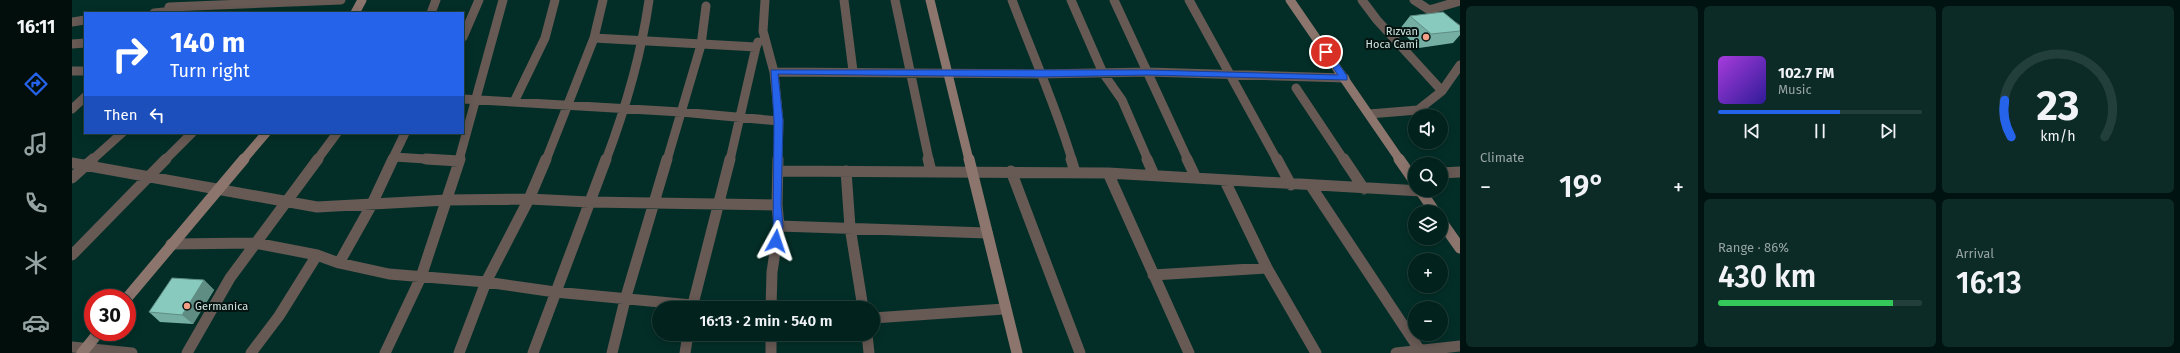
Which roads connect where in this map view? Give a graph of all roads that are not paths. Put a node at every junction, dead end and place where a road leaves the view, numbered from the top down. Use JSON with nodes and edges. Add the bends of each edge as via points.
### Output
{"nodes":[{"id":1,"x":175,"y":0,"type":"edge"},
{"id":2,"x":341,"y":0,"type":"edge"},
{"id":3,"x":362,"y":0,"type":"edge"},
{"id":4,"x":436,"y":0,"type":"edge"},
{"id":5,"x":478,"y":0,"type":"edge"},
{"id":6,"x":503,"y":0,"type":"edge"},
{"id":7,"x":555,"y":0,"type":"edge"},
{"id":8,"x":603,"y":0,"type":"edge"},
{"id":9,"x":649,"y":0,"type":"edge"},
{"id":10,"x":765,"y":0,"type":"edge"},
{"id":11,"x":844,"y":0,"type":"edge"},
{"id":12,"x":895,"y":0,"type":"edge"},
{"id":13,"x":930,"y":0,"type":"edge"},
{"id":14,"x":1012,"y":0,"type":"edge"},
{"id":15,"x":1071,"y":0,"type":"edge"},
{"id":16,"x":1114,"y":0,"type":"edge"},
{"id":17,"x":1189,"y":0,"type":"edge"},
{"id":18,"x":1290,"y":0,"type":"edge"},
{"id":19,"x":1362,"y":0,"type":"edge"},
{"id":20,"x":1414,"y":0,"type":"edge"},
{"id":21,"x":1460,"y":0,"type":"edge"},
{"id":22,"x":240,"y":2,"type":"edge"},
{"id":23,"x":706,"y":6,"type":"dead end"},
{"id":24,"x":1429,"y":10,"type":"junction"},
{"id":25,"x":165,"y":11,"type":"edge"},
{"id":26,"x":233,"y":12,"type":"edge"},
{"id":27,"x":356,"y":12,"type":"edge"},
{"id":28,"x":431,"y":12,"type":"edge"},
{"id":29,"x":84,"y":20,"type":"edge"},
{"id":30,"x":72,"y":22,"type":"edge"},
{"id":31,"x":1460,"y":30,"type":"edge"},
{"id":32,"x":763,"y":31,"type":"junction"},
{"id":33,"x":464,"y":35,"type":"edge"},
{"id":34,"x":594,"y":38,"type":"junction"},
{"id":35,"x":643,"y":41,"type":"junction"},
{"id":36,"x":84,"y":43,"type":"edge"},
{"id":37,"x":72,"y":44,"type":"edge"},
{"id":38,"x":701,"y":45,"type":"junction"},
{"id":39,"x":756,"y":47,"type":"junction"},
{"id":40,"x":1460,"y":65,"type":"edge"},
{"id":41,"x":84,"y":71,"type":"edge"},
{"id":42,"x":853,"y":71,"type":"junction"},
{"id":43,"x":72,"y":72,"type":"edge"},
{"id":44,"x":774,"y":72,"type":"junction"},
{"id":45,"x":910,"y":72,"type":"junction"},
{"id":46,"x":949,"y":72,"type":"junction"},
{"id":47,"x":1148,"y":72,"type":"junction"},
{"id":48,"x":1103,"y":73,"type":"junction"},
{"id":49,"x":1039,"y":74,"type":"junction"},
{"id":50,"x":1228,"y":74,"type":"junction"},
{"id":51,"x":1345,"y":78,"type":"junction"},
{"id":52,"x":1296,"y":88,"type":"dead end"},
{"id":53,"x":1442,"y":90,"type":"junction"},
{"id":54,"x":84,"y":98,"type":"edge"},
{"id":55,"x":464,"y":99,"type":"edge"},
{"id":56,"x":477,"y":100,"type":"junction"},
{"id":57,"x":514,"y":102,"type":"junction"},
{"id":58,"x":570,"y":105,"type":"junction"},
{"id":59,"x":72,"y":109,"type":"edge"},
{"id":60,"x":625,"y":109,"type":"junction"},
{"id":61,"x":681,"y":112,"type":"junction"},
{"id":62,"x":1369,"y":114,"type":"junction"},
{"id":63,"x":741,"y":117,"type":"junction"},
{"id":64,"x":778,"y":121,"type":"junction"},
{"id":65,"x":121,"y":134,"type":"edge"},
{"id":66,"x":191,"y":134,"type":"edge"},
{"id":67,"x":265,"y":134,"type":"edge"},
{"id":68,"x":336,"y":134,"type":"edge"},
{"id":69,"x":405,"y":134,"type":"edge"},
{"id":70,"x":394,"y":157,"type":"junction"},
{"id":71,"x":459,"y":161,"type":"junction"},
{"id":72,"x":72,"y":164,"type":"edge"},
{"id":73,"x":84,"y":166,"type":"junction"},
{"id":74,"x":1408,"y":168,"type":"edge"},
{"id":75,"x":779,"y":171,"type":"junction"},
{"id":76,"x":846,"y":171,"type":"junction"},
{"id":77,"x":931,"y":171,"type":"junction"},
{"id":78,"x":972,"y":171,"type":"junction"},
{"id":79,"x":1010,"y":171,"type":"junction"},
{"id":80,"x":1075,"y":172,"type":"junction"},
{"id":81,"x":1460,"y":172,"type":"edge"},
{"id":82,"x":1108,"y":173,"type":"junction"},
{"id":83,"x":1448,"y":173,"type":"edge"},
{"id":84,"x":1154,"y":175,"type":"junction"},
{"id":85,"x":72,"y":178,"type":"edge"},
{"id":86,"x":148,"y":178,"type":"junction"},
{"id":87,"x":1196,"y":178,"type":"junction"},
{"id":88,"x":1225,"y":181,"type":"junction"},
{"id":89,"x":1291,"y":185,"type":"junction"},
{"id":90,"x":1311,"y":186,"type":"junction"},
{"id":91,"x":1408,"y":188,"type":"edge"},
{"id":92,"x":1364,"y":189,"type":"junction"},
{"id":93,"x":218,"y":191,"type":"junction"},
{"id":94,"x":529,"y":199,"type":"junction"},
{"id":95,"x":447,"y":200,"type":"junction"},
{"id":96,"x":286,"y":202,"type":"junction"},
{"id":97,"x":590,"y":202,"type":"junction"},
{"id":98,"x":656,"y":203,"type":"junction"},
{"id":99,"x":720,"y":204,"type":"junction"},
{"id":100,"x":777,"y":205,"type":"junction"},
{"id":101,"x":370,"y":206,"type":"junction"},
{"id":102,"x":779,"y":226,"type":"junction"},
{"id":103,"x":850,"y":228,"type":"junction"},
{"id":104,"x":1448,"y":230,"type":"edge"},
{"id":105,"x":987,"y":233,"type":"junction"},
{"id":106,"x":1458,"y":242,"type":"edge"},
{"id":107,"x":256,"y":243,"type":"junction"},
{"id":108,"x":171,"y":244,"type":"junction"},
{"id":109,"x":72,"y":255,"type":"edge"},
{"id":110,"x":317,"y":255,"type":"junction"},
{"id":111,"x":339,"y":263,"type":"junction"},
{"id":112,"x":1267,"y":268,"type":"junction"},
{"id":113,"x":1153,"y":275,"type":"junction"},
{"id":114,"x":421,"y":277,"type":"junction"},
{"id":115,"x":486,"y":282,"type":"junction"},
{"id":116,"x":134,"y":289,"type":"edge"},
{"id":117,"x":555,"y":292,"type":"junction"},
{"id":118,"x":625,"y":300,"type":"junction"},
{"id":119,"x":693,"y":301,"type":"edge"},
{"id":120,"x":771,"y":301,"type":"edge"},
{"id":121,"x":862,"y":301,"type":"edge"},
{"id":122,"x":652,"y":302,"type":"edge"},
{"id":123,"x":1004,"y":309,"type":"junction"},
{"id":124,"x":880,"y":318,"type":"edge"},
{"id":125,"x":92,"y":341,"type":"edge"},
{"id":126,"x":687,"y":341,"type":"edge"},
{"id":127,"x":770,"y":341,"type":"edge"},
{"id":128,"x":868,"y":341,"type":"edge"},
{"id":129,"x":1460,"y":346,"type":"edge"},
{"id":130,"x":72,"y":347,"type":"edge"},
{"id":131,"x":84,"y":350,"type":"edge"},
{"id":132,"x":1419,"y":350,"type":"junction"},
{"id":133,"x":132,"y":353,"type":"edge"},
{"id":134,"x":187,"y":353,"type":"edge"},
{"id":135,"x":251,"y":353,"type":"edge"},
{"id":136,"x":385,"y":353,"type":"edge"},
{"id":137,"x":459,"y":353,"type":"edge"},
{"id":138,"x":533,"y":353,"type":"edge"},
{"id":139,"x":612,"y":353,"type":"edge"},
{"id":140,"x":685,"y":353,"type":"edge"},
{"id":141,"x":771,"y":353,"type":"edge"},
{"id":142,"x":869,"y":353,"type":"edge"},
{"id":143,"x":1017,"y":353,"type":"edge"},
{"id":144,"x":1080,"y":353,"type":"edge"},
{"id":145,"x":1189,"y":353,"type":"edge"},
{"id":146,"x":1316,"y":353,"type":"edge"},
{"id":147,"x":1396,"y":353,"type":"edge"}],
"edges":[{"from":1,"to":25,"type":"street"},
{"from":2,"to":22,"type":"street"},
{"from":3,"to":27,"type":"street"},
{"from":4,"to":28,"type":"street"},
{"from":5,"to":33,"type":"street"},
{"from":6,"to":56,"type":"street"},
{"from":7,"to":57,"type":"street","via":[[545,38]]},
{"from":8,"to":34,"type":"street"},
{"from":9,"to":35,"type":"street"},
{"from":10,"to":32,"type":"street"},
{"from":11,"to":42,"type":"street"},
{"from":12,"to":45,"type":"street"},
{"from":13,"to":46,"type":"street"},
{"from":14,"to":49,"type":"street"},
{"from":15,"to":48,"type":"street"},
{"from":16,"to":47,"type":"street"},
{"from":17,"to":50,"type":"street"},
{"from":18,"to":51,"type":"street"},
{"from":19,"to":53,"type":"street","via":[[1377,20]]},
{"from":20,"to":24,"type":"street"},
{"from":21,"to":24,"type":"street"},
{"from":22,"to":25,"type":"street"},
{"from":22,"to":26,"type":"street"},
{"from":23,"to":38,"type":"street"},
{"from":24,"to":31,"type":"street"},
{"from":29,"to":30,"type":"street"},
{"from":32,"to":39,"type":"street"},
{"from":32,"to":44,"type":"street"},
{"from":34,"to":35,"type":"street"},
{"from":34,"to":58,"type":"street"},
{"from":35,"to":38,"type":"street"},
{"from":35,"to":60,"type":"street"},
{"from":36,"to":37,"type":"street"},
{"from":38,"to":39,"type":"street"},
{"from":38,"to":61,"type":"street"},
{"from":39,"to":63,"type":"street"},
{"from":40,"to":53,"type":"street"},
{"from":41,"to":43,"type":"street"},
{"from":42,"to":44,"type":"street"},
{"from":42,"to":45,"type":"street"},
{"from":44,"to":64,"type":"street"},
{"from":45,"to":46,"type":"street"},
{"from":45,"to":77,"type":"street"},
{"from":46,"to":49,"type":"street"},
{"from":46,"to":78,"type":"street"},
{"from":47,"to":48,"type":"street"},
{"from":47,"to":50,"type":"street"},
{"from":47,"to":87,"type":"street"},
{"from":48,"to":49,"type":"street"},
{"from":48,"to":84,"type":"street","via":[[1122,100]]},
{"from":49,"to":80,"type":"street","via":[[1060,119]]},
{"from":50,"to":51,"type":"street"},
{"from":50,"to":89,"type":"street"},
{"from":51,"to":62,"type":"street"},
{"from":52,"to":92,"type":"street"},
{"from":53,"to":62,"type":"street","via":[[1418,110]]},
{"from":54,"to":59,"type":"street"},
{"from":55,"to":56,"type":"street"},
{"from":56,"to":57,"type":"street"},
{"from":56,"to":71,"type":"street"},
{"from":57,"to":58,"type":"street"},
{"from":58,"to":60,"type":"street"},
{"from":58,"to":94,"type":"street"},
{"from":60,"to":61,"type":"street"},
{"from":60,"to":97,"type":"street"},
{"from":61,"to":63,"type":"street"},
{"from":61,"to":98,"type":"street"},
{"from":62,"to":74,"type":"street"},
{"from":63,"to":64,"type":"street"},
{"from":63,"to":99,"type":"street"},
{"from":64,"to":75,"type":"street"},
{"from":65,"to":73,"type":"street"},
{"from":66,"to":86,"type":"street"},
{"from":67,"to":93,"type":"street"},
{"from":68,"to":96,"type":"street"},
{"from":69,"to":70,"type":"street"},
{"from":70,"to":71,"type":"street"},
{"from":70,"to":101,"type":"street"},
{"from":71,"to":95,"type":"street"},
{"from":72,"to":73,"type":"street"},
{"from":73,"to":85,"type":"street"},
{"from":73,"to":86,"type":"street"},
{"from":75,"to":76,"type":"street"},
{"from":75,"to":100,"type":"street"},
{"from":76,"to":77,"type":"street"},
{"from":76,"to":103,"type":"street"},
{"from":77,"to":78,"type":"street"},
{"from":78,"to":79,"type":"street"},
{"from":78,"to":105,"type":"street"},
{"from":79,"to":80,"type":"street"},
{"from":79,"to":144,"type":"street"},
{"from":80,"to":82,"type":"street"},
{"from":81,"to":83,"type":"street"},
{"from":82,"to":84,"type":"street"},
{"from":82,"to":113,"type":"street"},
{"from":84,"to":87,"type":"street"},
{"from":86,"to":93,"type":"street"},
{"from":86,"to":109,"type":"street"},
{"from":87,"to":88,"type":"street"},
{"from":88,"to":89,"type":"street"},
{"from":88,"to":112,"type":"street"},
{"from":89,"to":90,"type":"street"},
{"from":90,"to":92,"type":"street"},
{"from":90,"to":132,"type":"street"},
{"from":91,"to":92,"type":"street"},
{"from":93,"to":96,"type":"street"},
{"from":93,"to":108,"type":"street"},
{"from":94,"to":95,"type":"street"},
{"from":94,"to":97,"type":"street"},
{"from":94,"to":115,"type":"street"},
{"from":95,"to":101,"type":"street"},
{"from":95,"to":114,"type":"street"},
{"from":96,"to":101,"type":"street","via":[[317,207]]},
{"from":96,"to":107,"type":"street"},
{"from":97,"to":98,"type":"street"},
{"from":97,"to":117,"type":"street"},
{"from":98,"to":99,"type":"street"},
{"from":98,"to":118,"type":"street"},
{"from":99,"to":100,"type":"street"},
{"from":99,"to":119,"type":"street"},
{"from":100,"to":102,"type":"street"},
{"from":101,"to":111,"type":"street"},
{"from":102,"to":103,"type":"street"},
{"from":102,"to":120,"type":"street","via":[[772,272]]},
{"from":103,"to":105,"type":"street"},
{"from":103,"to":121,"type":"street"},
{"from":104,"to":106,"type":"street"},
{"from":105,"to":123,"type":"street"},
{"from":107,"to":108,"type":"street"},
{"from":107,"to":110,"type":"street"},
{"from":107,"to":134,"type":"street","via":[[230,278]]},
{"from":108,"to":116,"type":"street"},
{"from":110,"to":111,"type":"street"},
{"from":110,"to":135,"type":"street","via":[[279,316]]},
{"from":111,"to":114,"type":"street","via":[[389,274]]},
{"from":112,"to":113,"type":"street"},
{"from":112,"to":146,"type":"street"},
{"from":113,"to":145,"type":"street"},
{"from":114,"to":115,"type":"street"},
{"from":114,"to":136,"type":"street"},
{"from":115,"to":117,"type":"street"},
{"from":115,"to":137,"type":"street"},
{"from":117,"to":118,"type":"street"},
{"from":117,"to":138,"type":"street"},
{"from":118,"to":122,"type":"street"},
{"from":118,"to":139,"type":"street"},
{"from":123,"to":124,"type":"street"},
{"from":123,"to":143,"type":"street"},
{"from":125,"to":131,"type":"street"},
{"from":126,"to":140,"type":"street"},
{"from":127,"to":141,"type":"street"},
{"from":128,"to":142,"type":"street"},
{"from":129,"to":132,"type":"street"},
{"from":130,"to":131,"type":"street"},
{"from":131,"to":133,"type":"street"},
{"from":132,"to":147,"type":"street"}]}
